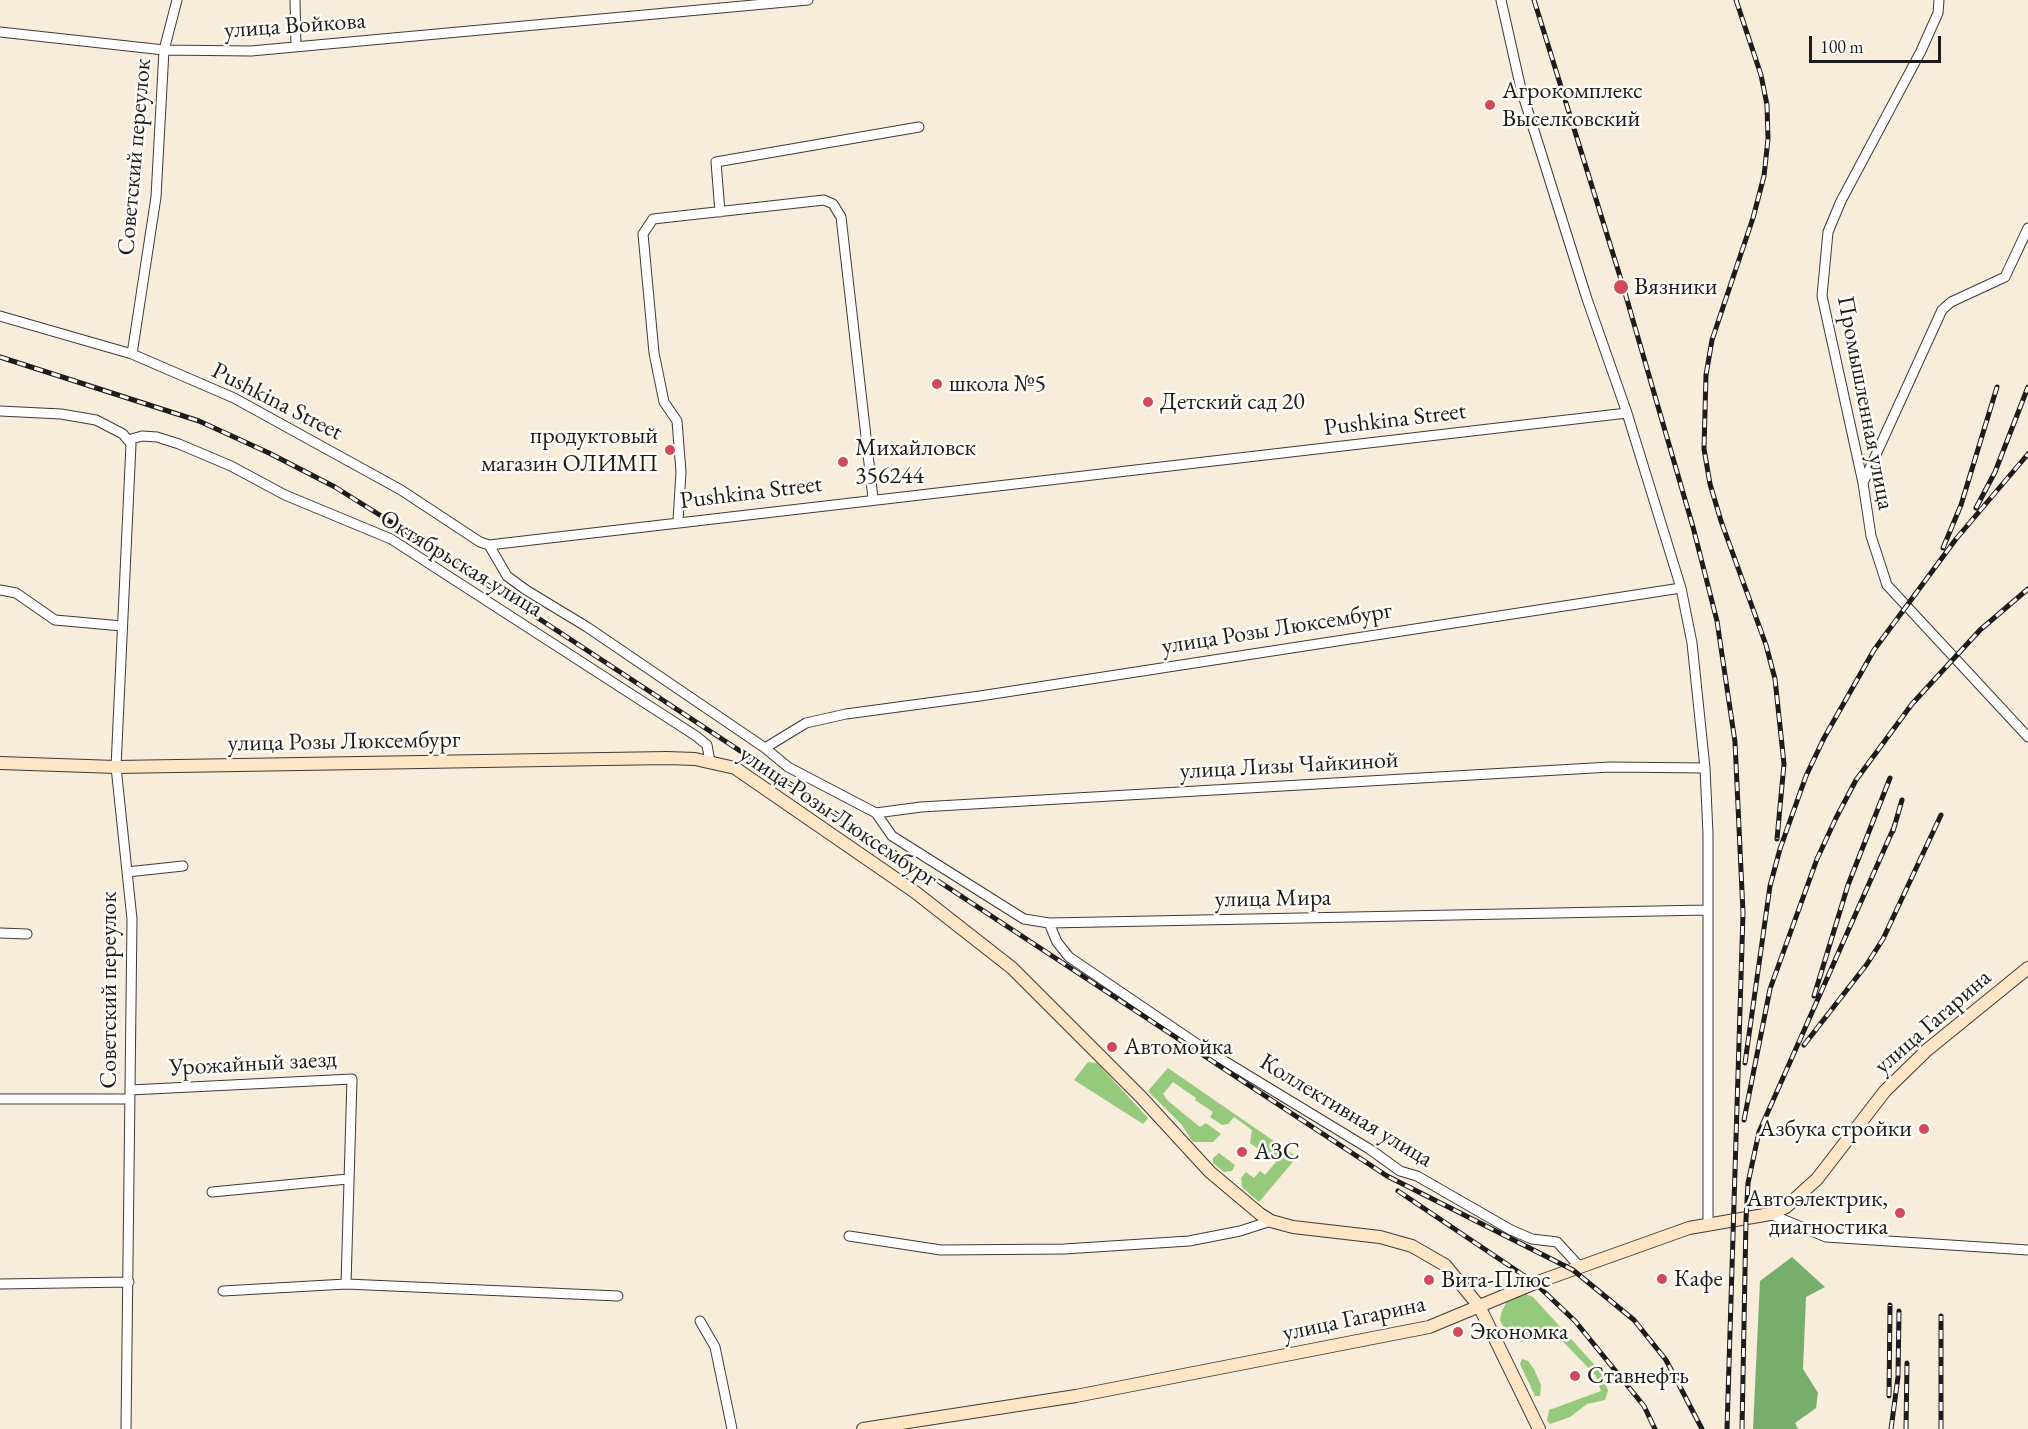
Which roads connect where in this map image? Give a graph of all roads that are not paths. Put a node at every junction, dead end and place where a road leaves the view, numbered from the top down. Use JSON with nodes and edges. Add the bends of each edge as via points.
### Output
{"nodes":[{"id":1,"x":177,"y":0,"type":"edge"},
{"id":2,"x":295,"y":0,"type":"edge"},
{"id":3,"x":808,"y":0,"type":"edge"},
{"id":4,"x":1501,"y":0,"type":"edge"},
{"id":5,"x":1939,"y":0,"type":"edge"},
{"id":6,"x":0,"y":32,"type":"edge"},
{"id":7,"x":296,"y":47,"type":"junction"},
{"id":8,"x":164,"y":50,"type":"junction"},
{"id":9,"x":919,"y":127,"type":"dead end"},
{"id":10,"x":720,"y":212,"type":"junction"},
{"id":11,"x":2028,"y":228,"type":"edge"},
{"id":12,"x":0,"y":316,"type":"edge"},
{"id":13,"x":132,"y":354,"type":"junction"},
{"id":14,"x":0,"y":411,"type":"edge"},
{"id":15,"x":1627,"y":413,"type":"junction"},
{"id":16,"x":130,"y":442,"type":"junction"},
{"id":17,"x":1863,"y":483,"type":"junction"},
{"id":18,"x":873,"y":498,"type":"junction"},
{"id":19,"x":678,"y":521,"type":"junction"},
{"id":20,"x":489,"y":545,"type":"junction"},
{"id":21,"x":1681,"y":588,"type":"junction"},
{"id":22,"x":0,"y":590,"type":"edge"},
{"id":23,"x":122,"y":626,"type":"junction"},
{"id":24,"x":2028,"y":737,"type":"edge"},
{"id":25,"x":765,"y":748,"type":"junction"},
{"id":26,"x":710,"y":762,"type":"junction"},
{"id":27,"x":0,"y":764,"type":"edge"},
{"id":28,"x":116,"y":767,"type":"junction"},
{"id":29,"x":1705,"y":768,"type":"junction"},
{"id":30,"x":876,"y":813,"type":"junction"},
{"id":31,"x":183,"y":866,"type":"dead end"},
{"id":32,"x":127,"y":872,"type":"junction"},
{"id":33,"x":1707,"y":910,"type":"junction"},
{"id":34,"x":1049,"y":923,"type":"junction"},
{"id":35,"x":0,"y":933,"type":"edge"},
{"id":36,"x":27,"y":934,"type":"dead end"},
{"id":37,"x":2028,"y":968,"type":"edge"},
{"id":38,"x":130,"y":1094,"type":"junction"},
{"id":39,"x":0,"y":1099,"type":"edge"},
{"id":40,"x":348,"y":1179,"type":"junction"},
{"id":41,"x":212,"y":1192,"type":"dead end"},
{"id":42,"x":1770,"y":1214,"type":"junction"},
{"id":43,"x":1271,"y":1221,"type":"junction"},
{"id":44,"x":1708,"y":1223,"type":"junction"},
{"id":45,"x":849,"y":1236,"type":"dead end"},
{"id":46,"x":2028,"y":1250,"type":"edge"},
{"id":47,"x":1580,"y":1267,"type":"junction"},
{"id":48,"x":129,"y":1282,"type":"junction"},
{"id":49,"x":0,"y":1284,"type":"edge"},
{"id":50,"x":346,"y":1284,"type":"junction"},
{"id":51,"x":223,"y":1291,"type":"dead end"},
{"id":52,"x":618,"y":1296,"type":"dead end"},
{"id":53,"x":1479,"y":1306,"type":"junction"},
{"id":54,"x":700,"y":1321,"type":"dead end"},
{"id":55,"x":126,"y":1429,"type":"edge"},
{"id":56,"x":732,"y":1429,"type":"edge"},
{"id":57,"x":862,"y":1429,"type":"edge"},
{"id":58,"x":1539,"y":1429,"type":"edge"}],
"edges":[{"from":1,"to":8,"type":"street","name":"Советский переулок"},
{"from":2,"to":7,"type":"street"},
{"from":3,"to":7,"type":"street","name":"улица Войкова"},
{"from":4,"to":15,"type":"street","via":[[1521,89]]},
{"from":5,"to":17,"type":"street","name":"Промышленная улица","via":[[1938,13],[1921,51],[1841,201],[1826,240],[1822,296]]},
{"from":6,"to":8,"type":"street","name":"улица Войкова"},
{"from":7,"to":8,"type":"street","name":"улица Войкова"},
{"from":8,"to":13,"type":"street","name":"Советский переулок","via":[[156,197]]},
{"from":9,"to":10,"type":"street","via":[[716,162]]},
{"from":10,"to":18,"type":"street","via":[[824,200],[838,211]]},
{"from":10,"to":19,"type":"street","via":[[653,219],[643,234],[654,353],[664,402],[677,421],[681,472]]},
{"from":11,"to":17,"type":"street","via":[[2004,277],[1942,310]]},
{"from":12,"to":13,"type":"street","name":"Pushkina Street"},
{"from":13,"to":20,"type":"street","name":"Pushkina Street","via":[[234,398],[400,490]]},
{"from":14,"to":16,"type":"street","via":[[96,420],[111,426]]},
{"from":15,"to":18,"type":"street","name":"Pushkina Street"},
{"from":15,"to":21,"type":"street"},
{"from":16,"to":23,"type":"street","name":"Советский переулок"},
{"from":16,"to":26,"type":"street","name":"Октябрьская улица","via":[[142,436],[179,444],[285,495],[392,539],[696,736],[707,745]]},
{"from":17,"to":24,"type":"street","name":"Промышленная улица","via":[[1871,536],[1887,585]]},
{"from":18,"to":19,"type":"street","name":"Pushkina Street"},
{"from":19,"to":20,"type":"street","name":"Pushkina Street"},
{"from":20,"to":25,"type":"street","name":"улица Розы Люксембург","via":[[507,576],[520,586]]},
{"from":21,"to":25,"type":"street","name":"улица Розы Люксембург","via":[[846,714],[806,723]]},
{"from":21,"to":29,"type":"street","via":[[1692,643]]},
{"from":22,"to":23,"type":"street","via":[[16,593],[54,620]]},
{"from":23,"to":28,"type":"street","name":"Советский переулок"},
{"from":25,"to":30,"type":"street","via":[[788,767]]},
{"from":26,"to":28,"type":"main road","name":"улица Розы Люксембург","via":[[667,758]]},
{"from":26,"to":43,"type":"main road","name":"улица Розы Люксембург","via":[[735,768],[915,892],[1012,968],[1210,1172]]},
{"from":27,"to":28,"type":"main road","name":"улица Розы Люксембург"},
{"from":28,"to":32,"type":"street","name":"Советский переулок"},
{"from":29,"to":30,"type":"street","name":"улица Лизы Чайкиной","via":[[1610,767],[933,806]]},
{"from":29,"to":33,"type":"street"},
{"from":30,"to":34,"type":"street","name":"улица Мира","via":[[892,836],[1024,919]]},
{"from":31,"to":32,"type":"street"},
{"from":32,"to":38,"type":"street","name":"Советский переулок","via":[[132,920]]},
{"from":33,"to":34,"type":"street","name":"улица Мира"},
{"from":33,"to":44,"type":"street"},
{"from":34,"to":47,"type":"street","name":"Коллективная улица","via":[[1069,957],[1203,1048],[1400,1171],[1418,1176],[1511,1230],[1532,1239],[1557,1242]]},
{"from":35,"to":36,"type":"street"},
{"from":37,"to":42,"type":"main road","name":"улица Гагарина","via":[[1927,1050],[1885,1091],[1816,1179],[1786,1207]]},
{"from":38,"to":39,"type":"street"},
{"from":38,"to":40,"type":"street","name":"Урожайный заезд","via":[[352,1078]]},
{"from":38,"to":48,"type":"street","name":"Советский переулок"},
{"from":40,"to":41,"type":"street"},
{"from":40,"to":50,"type":"street","name":"Урожайный заезд"},
{"from":42,"to":44,"type":"main road","name":"улица Гагарина"},
{"from":42,"to":46,"type":"street","via":[[1826,1237]]},
{"from":43,"to":45,"type":"street","via":[[1189,1240],[1064,1249],[941,1250]]},
{"from":43,"to":53,"type":"main road","name":"улица Розы Люксембург","via":[[1380,1237],[1412,1246],[1445,1265]]},
{"from":44,"to":47,"type":"main road","name":"улица Гагарина"},
{"from":47,"to":53,"type":"main road","name":"улица Гагарина"},
{"from":48,"to":49,"type":"street"},
{"from":48,"to":55,"type":"street","name":"Советский переулок"},
{"from":50,"to":51,"type":"street"},
{"from":50,"to":52,"type":"street"},
{"from":53,"to":57,"type":"main road","name":"улица Гагарина","via":[[1429,1327],[1280,1357],[1006,1408]]},
{"from":53,"to":58,"type":"main road","name":"улица Розы Люксембург"},
{"from":54,"to":56,"type":"street","via":[[715,1347]]}]}
